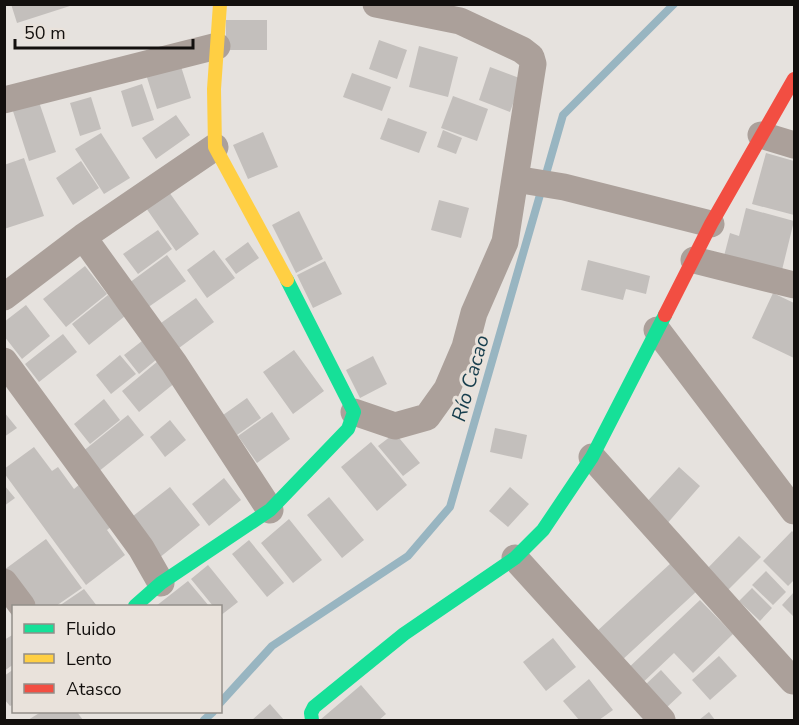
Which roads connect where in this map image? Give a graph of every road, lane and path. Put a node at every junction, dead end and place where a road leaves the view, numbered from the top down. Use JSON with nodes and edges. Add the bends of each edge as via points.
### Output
{"nodes":[{"id":1,"x":220,"y":4,"type":"edge"},
{"id":2,"x":376,"y":4,"type":"edge"},
{"id":3,"x":217,"y":46,"type":"junction"},
{"id":4,"x":795,"y":80,"type":"edge"},
{"id":5,"x":4,"y":100,"type":"edge"},
{"id":6,"x":761,"y":135,"type":"junction"},
{"id":7,"x":795,"y":145,"type":"edge"},
{"id":8,"x":215,"y":147,"type":"junction"},
{"id":9,"x":522,"y":180,"type":"junction"},
{"id":10,"x":711,"y":224,"type":"junction"},
{"id":11,"x":83,"y":237,"type":"junction"},
{"id":12,"x":694,"y":260,"type":"junction"},
{"id":13,"x":795,"y":285,"type":"edge"},
{"id":14,"x":4,"y":297,"type":"edge"},
{"id":15,"x":657,"y":330,"type":"junction"},
{"id":16,"x":4,"y":361,"type":"edge"},
{"id":17,"x":354,"y":412,"type":"junction"},
{"id":18,"x":592,"y":457,"type":"junction"},
{"id":19,"x":270,"y":510,"type":"junction"},
{"id":20,"x":795,"y":511,"type":"edge"},
{"id":21,"x":515,"y":558,"type":"junction"},
{"id":22,"x":4,"y":582,"type":"edge"},
{"id":23,"x":161,"y":583,"type":"junction"},
{"id":24,"x":21,"y":605,"type":"edge"},
{"id":25,"x":136,"y":605,"type":"edge"},
{"id":26,"x":793,"y":681,"type":"edge"},
{"id":27,"x":312,"y":720,"type":"edge"},
{"id":28,"x":662,"y":720,"type":"edge"}],
"edges":[{"from":1,"to":3,"type":"street"},
{"from":2,"to":9,"type":"street","via":[[460,21],[531,57]]},
{"from":3,"to":5,"type":"street"},
{"from":3,"to":8,"type":"street"},
{"from":4,"to":6,"type":"street"},
{"from":6,"to":7,"type":"street"},
{"from":6,"to":10,"type":"street"},
{"from":8,"to":11,"type":"street"},
{"from":8,"to":17,"type":"street"},
{"from":9,"to":10,"type":"street"},
{"from":9,"to":17,"type":"street","via":[[505,242],[447,389],[426,417],[395,426]]},
{"from":10,"to":12,"type":"street"},
{"from":11,"to":14,"type":"street"},
{"from":11,"to":19,"type":"street","via":[[174,363]]},
{"from":12,"to":13,"type":"street"},
{"from":12,"to":15,"type":"street"},
{"from":15,"to":18,"type":"street"},
{"from":15,"to":20,"type":"street"},
{"from":16,"to":23,"type":"street","via":[[141,548]]},
{"from":17,"to":19,"type":"street","via":[[348,429]]},
{"from":18,"to":21,"type":"street","via":[[543,530]]},
{"from":18,"to":26,"type":"street"},
{"from":19,"to":23,"type":"street"},
{"from":21,"to":27,"type":"street","via":[[404,634],[314,707]]},
{"from":21,"to":28,"type":"street"},
{"from":22,"to":24,"type":"street"},
{"from":23,"to":25,"type":"street"}]}
